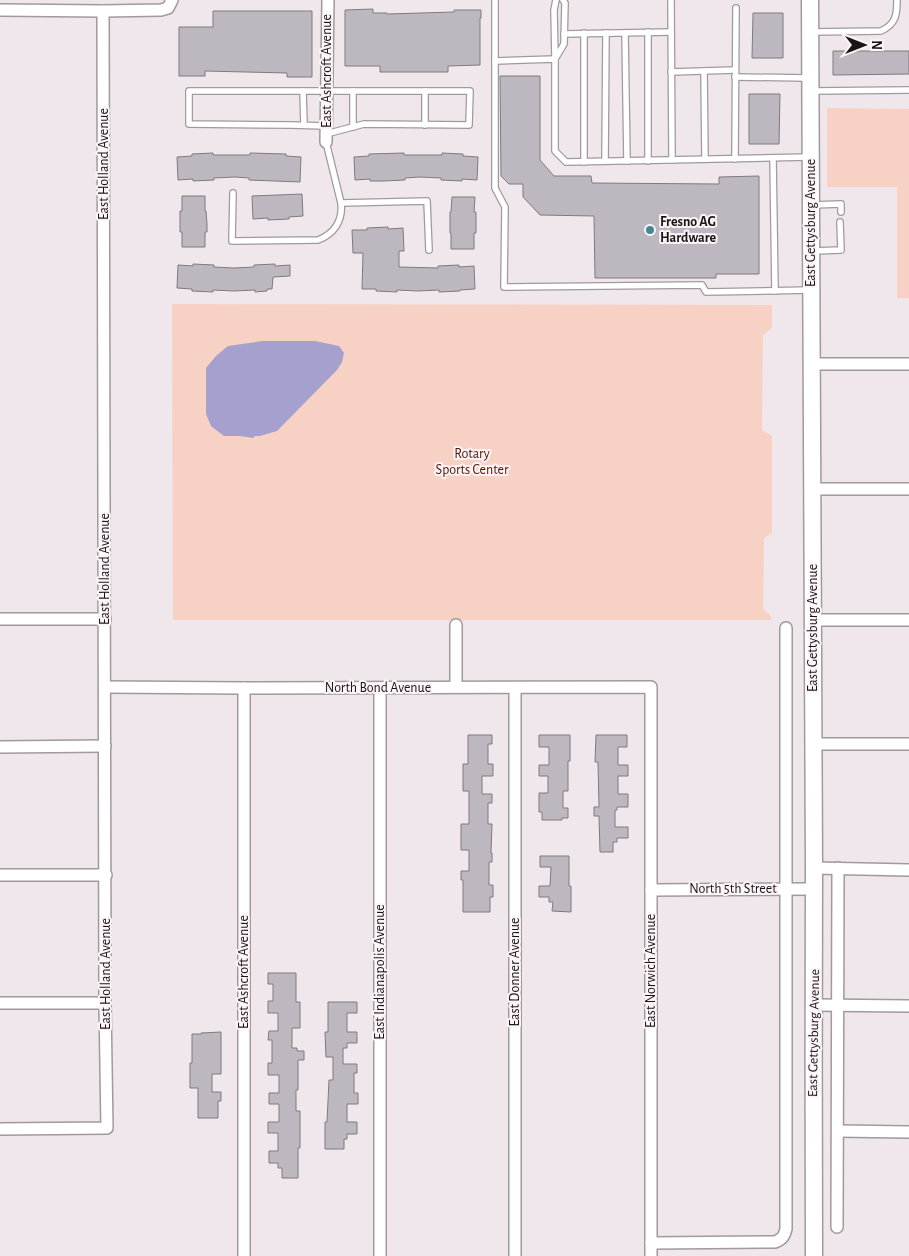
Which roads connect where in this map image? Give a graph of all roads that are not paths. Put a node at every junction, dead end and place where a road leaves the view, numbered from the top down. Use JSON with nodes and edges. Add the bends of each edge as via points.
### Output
{"nodes":[{"id":1,"x":172,"y":0,"type":"edge"},
{"id":2,"x":328,"y":0,"type":"edge"},
{"id":3,"x":495,"y":0,"type":"edge"},
{"id":4,"x":556,"y":0,"type":"edge"},
{"id":5,"x":563,"y":0,"type":"edge"},
{"id":6,"x":671,"y":0,"type":"edge"},
{"id":7,"x":810,"y":0,"type":"edge"},
{"id":8,"x":897,"y":0,"type":"edge"},
{"id":9,"x":736,"y":8,"type":"dead end"},
{"id":10,"x":0,"y":10,"type":"edge"},
{"id":11,"x":103,"y":11,"type":"junction"},
{"id":12,"x":625,"y":32,"type":"junction"},
{"id":13,"x":648,"y":32,"type":"junction"},
{"id":14,"x":671,"y":32,"type":"junction"},
{"id":15,"x":810,"y":32,"type":"junction"},
{"id":16,"x":584,"y":33,"type":"junction"},
{"id":17,"x":606,"y":33,"type":"junction"},
{"id":18,"x":564,"y":34,"type":"junction"},
{"id":19,"x":555,"y":60,"type":"junction"},
{"id":20,"x":495,"y":61,"type":"junction"},
{"id":21,"x":704,"y":71,"type":"junction"},
{"id":22,"x":671,"y":72,"type":"junction"},
{"id":23,"x":735,"y":74,"type":"junction"},
{"id":24,"x":810,"y":84,"type":"junction"},
{"id":25,"x":353,"y":90,"type":"junction"},
{"id":26,"x":425,"y":90,"type":"junction"},
{"id":27,"x":909,"y":90,"type":"edge"},
{"id":28,"x":303,"y":91,"type":"junction"},
{"id":29,"x":327,"y":91,"type":"junction"},
{"id":30,"x":425,"y":124,"type":"junction"},
{"id":31,"x":304,"y":125,"type":"junction"},
{"id":32,"x":353,"y":127,"type":"junction"},
{"id":33,"x":326,"y":134,"type":"junction"},
{"id":34,"x":810,"y":157,"type":"junction"},
{"id":35,"x":773,"y":158,"type":"junction"},
{"id":36,"x":705,"y":159,"type":"junction"},
{"id":37,"x":734,"y":159,"type":"junction"},
{"id":38,"x":672,"y":160,"type":"junction"},
{"id":39,"x":605,"y":161,"type":"junction"},
{"id":40,"x":627,"y":161,"type":"junction"},
{"id":41,"x":648,"y":161,"type":"junction"},
{"id":42,"x":584,"y":162,"type":"junction"},
{"id":43,"x":233,"y":193,"type":"dead end"},
{"id":44,"x":341,"y":203,"type":"junction"},
{"id":45,"x":810,"y":205,"type":"junction"},
{"id":46,"x":841,"y":212,"type":"dead end"},
{"id":47,"x":840,"y":222,"type":"dead end"},
{"id":48,"x":428,"y":250,"type":"dead end"},
{"id":49,"x":811,"y":251,"type":"junction"},
{"id":50,"x":775,"y":290,"type":"junction"},
{"id":51,"x":811,"y":290,"type":"junction"},
{"id":52,"x":812,"y":364,"type":"junction"},
{"id":53,"x":909,"y":364,"type":"edge"},
{"id":54,"x":812,"y":489,"type":"junction"},
{"id":55,"x":909,"y":489,"type":"edge"},
{"id":56,"x":0,"y":619,"type":"edge"},
{"id":57,"x":105,"y":619,"type":"junction"},
{"id":58,"x":813,"y":620,"type":"junction"},
{"id":59,"x":909,"y":620,"type":"edge"},
{"id":60,"x":456,"y":625,"type":"dead end"},
{"id":61,"x":786,"y":628,"type":"dead end"},
{"id":62,"x":105,"y":687,"type":"junction"},
{"id":63,"x":650,"y":687,"type":"joint"},
{"id":64,"x":244,"y":688,"type":"junction"},
{"id":65,"x":380,"y":688,"type":"junction"},
{"id":66,"x":456,"y":688,"type":"junction"},
{"id":67,"x":516,"y":688,"type":"junction"},
{"id":68,"x":813,"y":744,"type":"junction"},
{"id":69,"x":909,"y":744,"type":"edge"},
{"id":70,"x":0,"y":746,"type":"edge"},
{"id":71,"x":105,"y":746,"type":"junction"},
{"id":72,"x":814,"y":868,"type":"junction"},
{"id":73,"x":838,"y":868,"type":"junction"},
{"id":74,"x":909,"y":870,"type":"edge"},
{"id":75,"x":0,"y":875,"type":"edge"},
{"id":76,"x":106,"y":875,"type":"junction"},
{"id":77,"x":787,"y":889,"type":"junction"},
{"id":78,"x":651,"y":890,"type":"junction"},
{"id":79,"x":814,"y":890,"type":"junction"},
{"id":80,"x":0,"y":1003,"type":"edge"},
{"id":81,"x":105,"y":1003,"type":"junction"},
{"id":82,"x":815,"y":1005,"type":"junction"},
{"id":83,"x":838,"y":1006,"type":"junction"},
{"id":84,"x":909,"y":1006,"type":"edge"},
{"id":85,"x":0,"y":1128,"type":"edge"},
{"id":86,"x":838,"y":1131,"type":"junction"},
{"id":87,"x":909,"y":1132,"type":"edge"},
{"id":88,"x":838,"y":1227,"type":"dead end"},
{"id":89,"x":651,"y":1243,"type":"junction"},
{"id":90,"x":244,"y":1256,"type":"edge"},
{"id":91,"x":380,"y":1256,"type":"edge"},
{"id":92,"x":515,"y":1256,"type":"edge"},
{"id":93,"x":651,"y":1256,"type":"edge"},
{"id":94,"x":814,"y":1256,"type":"edge"}],
"edges":[{"from":1,"to":11,"type":"street","via":[[168,8],[161,10]]},
{"from":2,"to":29,"type":"street","name":"East Ashcroft Avenue"},
{"from":3,"to":20,"type":"lane"},
{"from":4,"to":19,"type":"lane"},
{"from":5,"to":18,"type":"lane"},
{"from":6,"to":14,"type":"lane"},
{"from":7,"to":15,"type":"street","name":"East Gettysburg Avenue"},
{"from":8,"to":15,"type":"lane","via":[[893,22],[881,31]]},
{"from":9,"to":23,"type":"lane"},
{"from":10,"to":11,"type":"street"},
{"from":11,"to":57,"type":"street","name":"East Holland Avenue"},
{"from":12,"to":13,"type":"lane"},
{"from":12,"to":17,"type":"lane"},
{"from":12,"to":40,"type":"lane"},
{"from":13,"to":14,"type":"lane"},
{"from":13,"to":41,"type":"lane"},
{"from":14,"to":22,"type":"lane"},
{"from":15,"to":24,"type":"street","name":"East Gettysburg Avenue"},
{"from":16,"to":17,"type":"lane"},
{"from":16,"to":18,"type":"lane"},
{"from":16,"to":42,"type":"lane"},
{"from":17,"to":39,"type":"lane"},
{"from":18,"to":19,"type":"lane","via":[[564,44]]},
{"from":19,"to":20,"type":"lane"},
{"from":19,"to":42,"type":"lane","via":[[555,151],[566,162]]},
{"from":20,"to":50,"type":"lane","via":[[495,188],[505,207],[504,287],[702,285],[706,292]]},
{"from":21,"to":22,"type":"lane"},
{"from":21,"to":23,"type":"lane"},
{"from":21,"to":36,"type":"lane"},
{"from":22,"to":38,"type":"lane"},
{"from":23,"to":24,"type":"lane"},
{"from":23,"to":37,"type":"lane"},
{"from":24,"to":27,"type":"lane"},
{"from":24,"to":34,"type":"street","name":"East Gettysburg Avenue"},
{"from":25,"to":26,"type":"lane"},
{"from":25,"to":29,"type":"lane"},
{"from":25,"to":32,"type":"lane"},
{"from":26,"to":30,"type":"lane"},
{"from":26,"to":30,"type":"lane","via":[[470,90],[469,124]]},
{"from":28,"to":29,"type":"lane"},
{"from":28,"to":31,"type":"lane"},
{"from":28,"to":31,"type":"lane","via":[[189,91],[189,124]]},
{"from":29,"to":33,"type":"street","name":"East Ashcroft Avenue"},
{"from":30,"to":32,"type":"lane","via":[[364,124]]},
{"from":31,"to":33,"type":"lane"},
{"from":32,"to":33,"type":"lane"},
{"from":33,"to":44,"type":"lane"},
{"from":34,"to":35,"type":"lane"},
{"from":34,"to":45,"type":"street","name":"East Gettysburg Avenue"},
{"from":35,"to":37,"type":"lane"},
{"from":35,"to":50,"type":"lane"},
{"from":36,"to":37,"type":"lane"},
{"from":36,"to":38,"type":"lane"},
{"from":38,"to":41,"type":"lane"},
{"from":39,"to":40,"type":"lane"},
{"from":39,"to":42,"type":"lane"},
{"from":40,"to":41,"type":"lane"},
{"from":43,"to":44,"type":"lane","via":[[232,241],[318,240],[328,236],[338,224]]},
{"from":44,"to":48,"type":"lane","via":[[427,201]]},
{"from":45,"to":46,"type":"lane","via":[[841,204]]},
{"from":45,"to":49,"type":"street","name":"East Gettysburg Avenue"},
{"from":47,"to":49,"type":"lane","via":[[841,250]]},
{"from":49,"to":51,"type":"street","name":"East Gettysburg Avenue"},
{"from":50,"to":51,"type":"lane"},
{"from":51,"to":52,"type":"street","name":"East Gettysburg Avenue"},
{"from":52,"to":53,"type":"street"},
{"from":52,"to":54,"type":"street","name":"East Gettysburg Avenue"},
{"from":54,"to":55,"type":"street"},
{"from":54,"to":58,"type":"street","name":"East Gettysburg Avenue"},
{"from":56,"to":57,"type":"street"},
{"from":57,"to":62,"type":"street","name":"East Holland Avenue"},
{"from":58,"to":59,"type":"street"},
{"from":58,"to":68,"type":"street","name":"East Gettysburg Avenue"},
{"from":60,"to":66,"type":"street"},
{"from":61,"to":77,"type":"street","name":"East Gettysburg Avenue"},
{"from":62,"to":64,"type":"street","name":"North Bond Avenue"},
{"from":62,"to":71,"type":"street","name":"East Holland Avenue"},
{"from":63,"to":67,"type":"street","name":"North Bond Avenue"},
{"from":63,"to":78,"type":"street","name":"East Norwich Avenue"},
{"from":64,"to":65,"type":"street","name":"North Bond Avenue"},
{"from":64,"to":90,"type":"street","name":"East Ashcroft Avenue"},
{"from":65,"to":66,"type":"street","name":"North Bond Avenue"},
{"from":65,"to":91,"type":"street","name":"East Indianapolis Avenue"},
{"from":66,"to":67,"type":"street","name":"North Bond Avenue"},
{"from":67,"to":92,"type":"street","name":"East Donner Avenue"},
{"from":68,"to":69,"type":"street"},
{"from":68,"to":72,"type":"street","name":"East Gettysburg Avenue"},
{"from":70,"to":71,"type":"street"},
{"from":71,"to":76,"type":"street","name":"East Holland Avenue"},
{"from":72,"to":73,"type":"street"},
{"from":72,"to":79,"type":"street","name":"East Gettysburg Avenue"},
{"from":73,"to":74,"type":"street"},
{"from":73,"to":83,"type":"street","name":"East Gettysburg Avenue"},
{"from":75,"to":76,"type":"street"},
{"from":76,"to":81,"type":"street","name":"East Holland Avenue"},
{"from":77,"to":78,"type":"street","name":"North 5th Street"},
{"from":77,"to":79,"type":"street","name":"North 5th Street"},
{"from":77,"to":89,"type":"street","name":"East Gettysburg Avenue","via":[[785,1236],[774,1242]]},
{"from":78,"to":89,"type":"street","name":"East Norwich Avenue"},
{"from":79,"to":82,"type":"street","name":"East Gettysburg Avenue"},
{"from":80,"to":81,"type":"street"},
{"from":81,"to":85,"type":"street","name":"East Holland Avenue","via":[[107,1128]]},
{"from":82,"to":83,"type":"street"},
{"from":82,"to":94,"type":"street","name":"East Gettysburg Avenue"},
{"from":83,"to":84,"type":"street"},
{"from":83,"to":86,"type":"street","name":"East Gettysburg Avenue"},
{"from":86,"to":87,"type":"street"},
{"from":86,"to":88,"type":"street","name":"East Gettysburg Avenue"},
{"from":89,"to":93,"type":"street","name":"East Norwich Avenue"}]}
